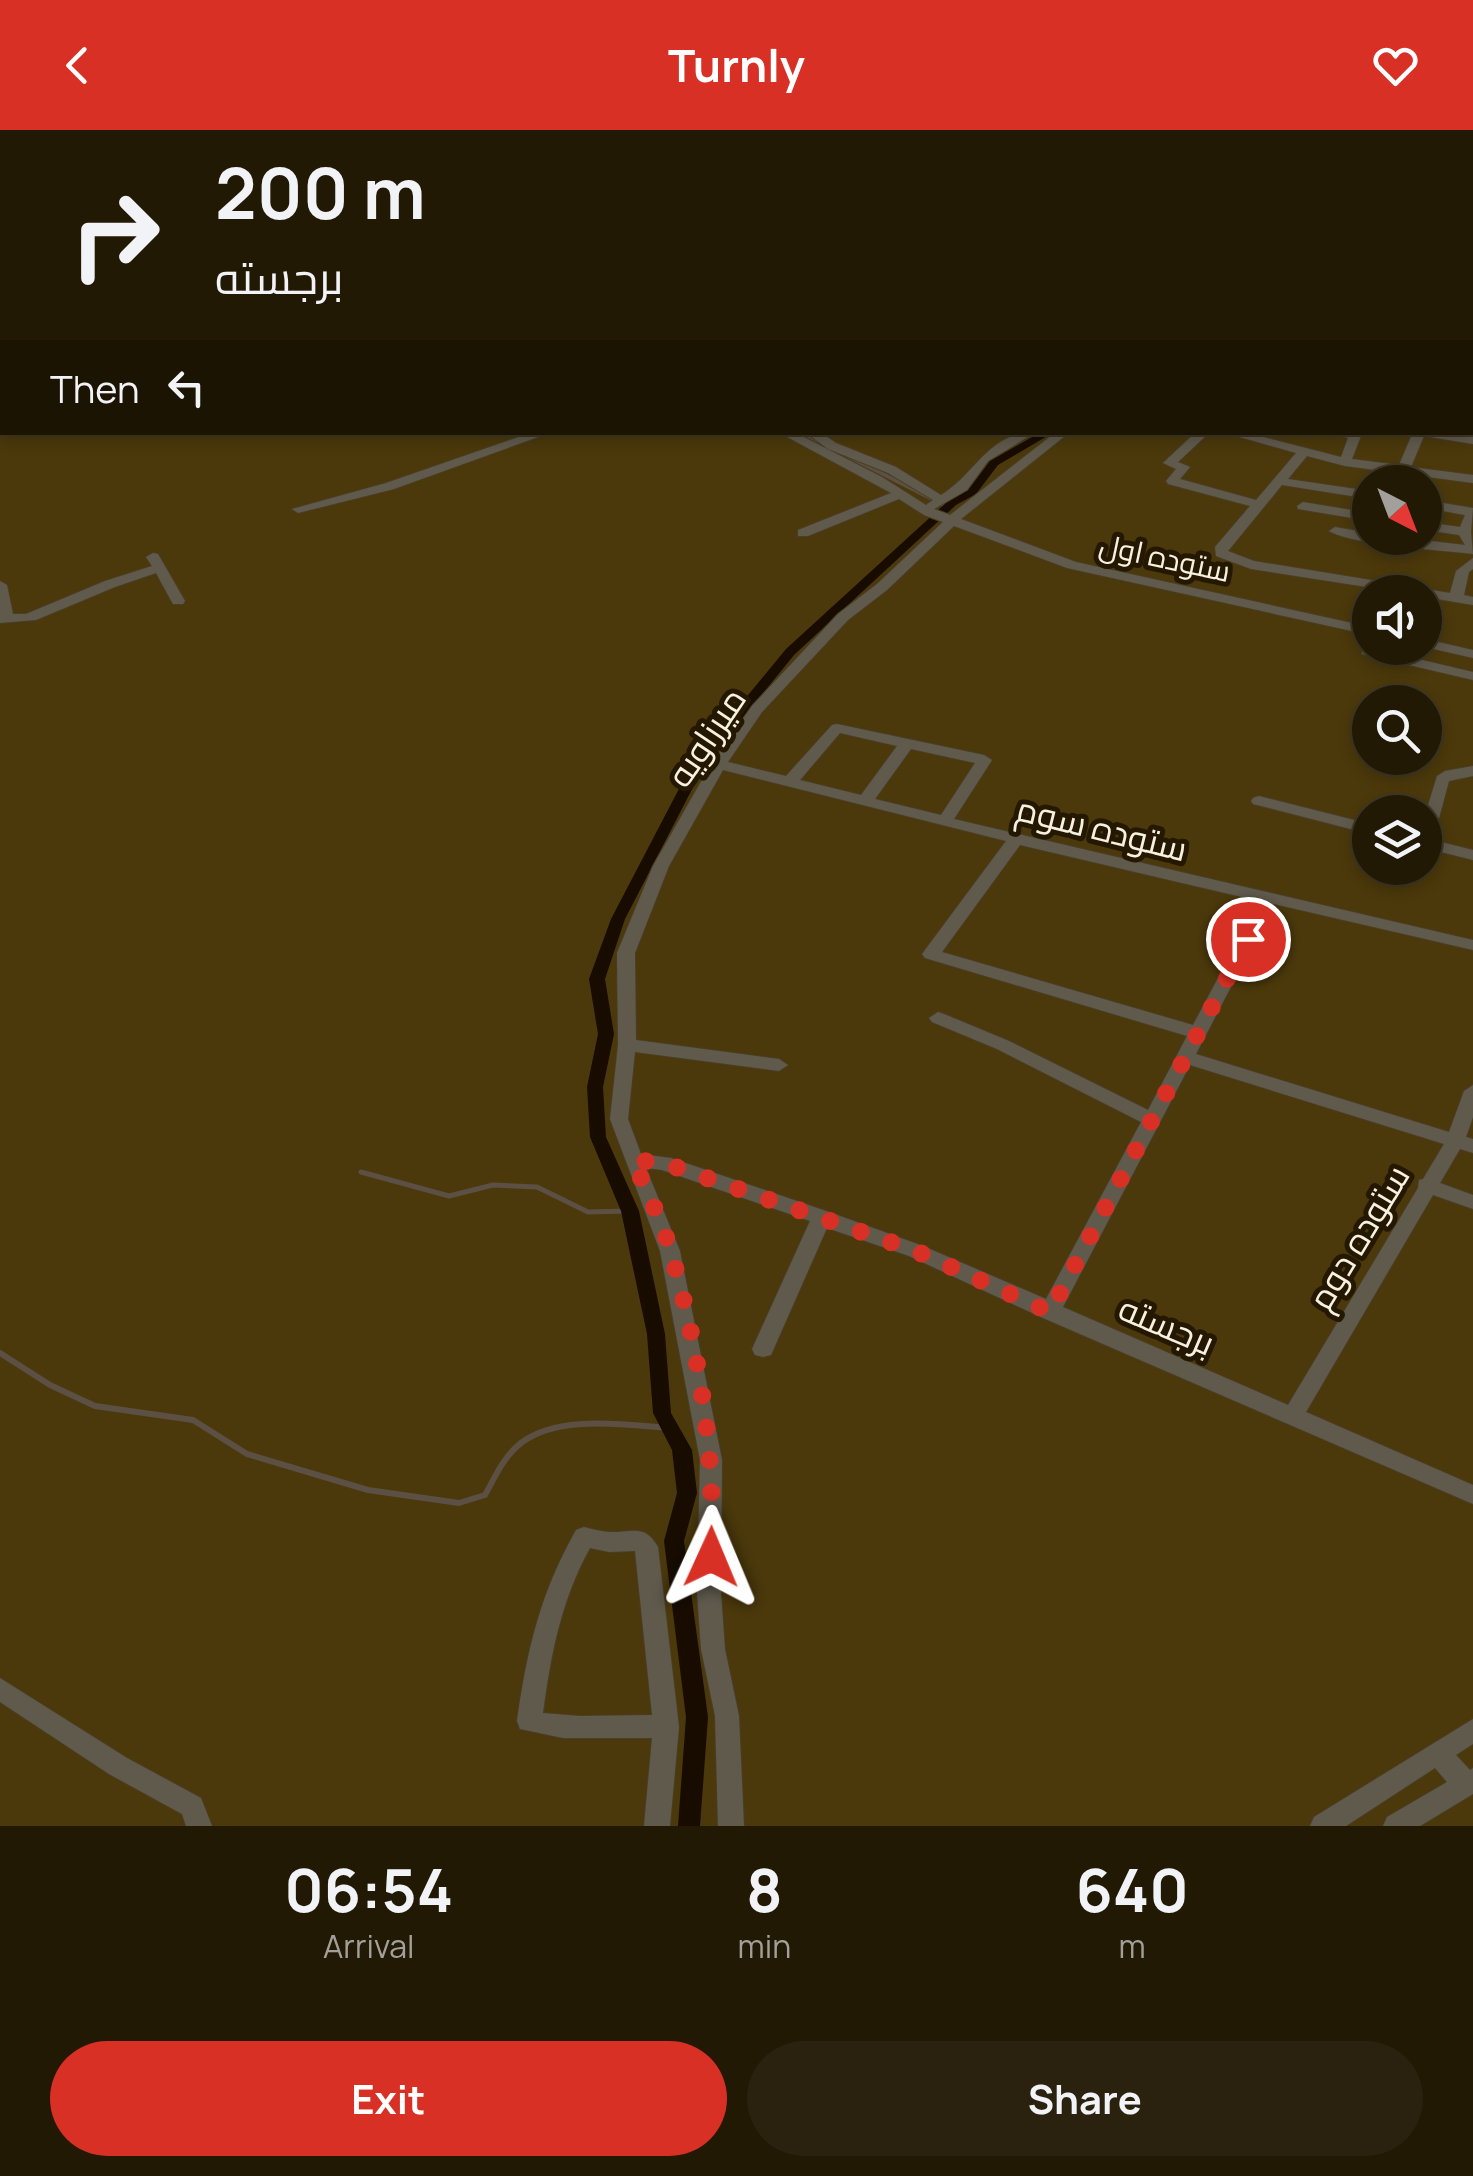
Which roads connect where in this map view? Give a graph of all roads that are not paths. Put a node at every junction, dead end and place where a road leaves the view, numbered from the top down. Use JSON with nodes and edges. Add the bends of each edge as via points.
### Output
{"nodes":[{"id":1,"x":537,"y":435,"type":"edge"},
{"id":2,"x":790,"y":435,"type":"edge"},
{"id":3,"x":816,"y":435,"type":"edge"},
{"id":4,"x":1025,"y":435,"type":"edge"},
{"id":5,"x":1059,"y":435,"type":"edge"},
{"id":6,"x":1201,"y":435,"type":"edge"},
{"id":7,"x":1238,"y":435,"type":"edge"},
{"id":8,"x":1350,"y":435,"type":"edge"},
{"id":9,"x":1420,"y":435,"type":"edge"},
{"id":10,"x":1440,"y":435,"type":"edge"},
{"id":11,"x":1473,"y":440,"type":"edge"},
{"id":12,"x":1303,"y":454,"type":"junction"},
{"id":13,"x":1345,"y":462,"type":"junction"},
{"id":14,"x":1367,"y":465,"type":"edge"},
{"id":15,"x":1405,"y":465,"type":"edge"},
{"id":16,"x":1442,"y":476,"type":"edge"},
{"id":17,"x":1279,"y":480,"type":"junction"},
{"id":18,"x":1473,"y":480,"type":"edge"},
{"id":19,"x":1352,"y":493,"type":"edge"},
{"id":20,"x":898,"y":495,"type":"junction"},
{"id":21,"x":1257,"y":504,"type":"junction"},
{"id":22,"x":1303,"y":506,"type":"dead end"},
{"id":23,"x":1442,"y":507,"type":"edge"},
{"id":24,"x":298,"y":509,"type":"dead end"},
{"id":25,"x":940,"y":510,"type":"junction"},
{"id":26,"x":1352,"y":515,"type":"edge"},
{"id":27,"x":1442,"y":529,"type":"edge"},
{"id":28,"x":803,"y":532,"type":"dead end"},
{"id":29,"x":1335,"y":532,"type":"dead end"},
{"id":30,"x":1464,"y":532,"type":"junction"},
{"id":31,"x":1352,"y":534,"type":"edge"},
{"id":32,"x":1442,"y":545,"type":"edge"},
{"id":33,"x":1473,"y":548,"type":"edge"},
{"id":34,"x":1473,"y":562,"type":"edge"},
{"id":35,"x":1352,"y":581,"type":"edge"},
{"id":36,"x":0,"y":585,"type":"edge"},
{"id":37,"x":1442,"y":596,"type":"edge"},
{"id":38,"x":1456,"y":598,"type":"junction"},
{"id":39,"x":178,"y":601,"type":"dead end"},
{"id":40,"x":1473,"y":601,"type":"edge"},
{"id":41,"x":4,"y":618,"type":"edge"},
{"id":42,"x":1352,"y":627,"type":"edge"},
{"id":43,"x":1442,"y":647,"type":"edge"},
{"id":44,"x":1473,"y":654,"type":"edge"},
{"id":45,"x":1426,"y":665,"type":"edge"},
{"id":46,"x":1473,"y":676,"type":"edge"},
{"id":47,"x":907,"y":744,"type":"junction"},
{"id":48,"x":720,"y":764,"type":"junction"},
{"id":49,"x":1473,"y":771,"type":"edge"},
{"id":50,"x":789,"y":783,"type":"junction"},
{"id":51,"x":1438,"y":795,"type":"edge"},
{"id":52,"x":1259,"y":801,"type":"dead end"},
{"id":53,"x":864,"y":802,"type":"junction"},
{"id":54,"x":945,"y":821,"type":"junction"},
{"id":55,"x":1352,"y":824,"type":"edge"},
{"id":56,"x":1016,"y":839,"type":"junction"},
{"id":57,"x":1442,"y":847,"type":"edge"},
{"id":58,"x":1473,"y":855,"type":"edge"},
{"id":59,"x":1269,"y":898,"type":"junction"},
{"id":60,"x":1473,"y":945,"type":"edge"},
{"id":61,"x":938,"y":1018,"type":"dead end"},
{"id":62,"x":1198,"y":1033,"type":"junction"},
{"id":63,"x":628,"y":1045,"type":"junction"},
{"id":64,"x":1185,"y":1057,"type":"junction"},
{"id":65,"x":779,"y":1065,"type":"dead end"},
{"id":66,"x":1473,"y":1092,"type":"edge"},
{"id":67,"x":1152,"y":1120,"type":"junction"},
{"id":68,"x":1464,"y":1143,"type":"edge"},
{"id":69,"x":633,"y":1160,"type":"junction"},
{"id":70,"x":1426,"y":1184,"type":"junction"},
{"id":71,"x":1473,"y":1202,"type":"edge"},
{"id":72,"x":822,"y":1217,"type":"junction"},
{"id":73,"x":1050,"y":1312,"type":"junction"},
{"id":74,"x":763,"y":1350,"type":"dead end"},
{"id":75,"x":1294,"y":1414,"type":"junction"},
{"id":76,"x":1473,"y":1495,"type":"edge"},
{"id":77,"x":0,"y":1689,"type":"edge"},
{"id":78,"x":666,"y":1727,"type":"junction"},
{"id":79,"x":1473,"y":1730,"type":"edge"},
{"id":80,"x":1438,"y":1754,"type":"junction"},
{"id":81,"x":1470,"y":1782,"type":"edge"},
{"id":82,"x":199,"y":1826,"type":"edge"},
{"id":83,"x":657,"y":1826,"type":"edge"},
{"id":84,"x":731,"y":1826,"type":"edge"},
{"id":85,"x":1323,"y":1826,"type":"edge"},
{"id":86,"x":1396,"y":1826,"type":"edge"}],
"edges":[{"from":1,"to":24,"type":"street","via":[[390,486]]},
{"from":2,"to":20,"type":"street"},
{"from":3,"to":25,"type":"street","via":[[892,470]]},
{"from":4,"to":25,"type":"street","via":[[984,458]]},
{"from":5,"to":25,"type":"street","name":"میرزاویه"},
{"from":6,"to":21,"type":"street","via":[[1169,463],[1184,467],[1172,481]]},
{"from":7,"to":12,"type":"street"},
{"from":8,"to":13,"type":"street","via":[[1355,436]]},
{"from":9,"to":15,"type":"street"},
{"from":10,"to":11,"type":"street"},
{"from":12,"to":13,"type":"street"},
{"from":12,"to":17,"type":"street"},
{"from":13,"to":14,"type":"street"},
{"from":16,"to":18,"type":"street"},
{"from":17,"to":19,"type":"street"},
{"from":17,"to":21,"type":"street"},
{"from":20,"to":25,"type":"street"},
{"from":20,"to":28,"type":"street"},
{"from":21,"to":35,"type":"street","via":[[1221,553],[1251,565]]},
{"from":22,"to":26,"type":"street"},
{"from":23,"to":30,"type":"street","via":[[1473,512]]},
{"from":25,"to":42,"type":"street","name":"ستوده اول","via":[[1072,565]]},
{"from":25,"to":48,"type":"street","name":"میرزاویه","via":[[757,709]]},
{"from":27,"to":30,"type":"street"},
{"from":29,"to":31,"type":"street"},
{"from":30,"to":33,"type":"street"},
{"from":32,"to":33,"type":"street"},
{"from":34,"to":38,"type":"street","via":[[1462,571]]},
{"from":36,"to":41,"type":"street"},
{"from":37,"to":38,"type":"street"},
{"from":38,"to":40,"type":"street"},
{"from":39,"to":41,"type":"street","via":[[156,563],[25,619]]},
{"from":43,"to":44,"type":"street"},
{"from":45,"to":46,"type":"street"},
{"from":47,"to":50,"type":"street","via":[[836,728]]},
{"from":47,"to":53,"type":"street"},
{"from":47,"to":54,"type":"street","via":[[984,760]]},
{"from":48,"to":50,"type":"street","name":"ستوده سوم"},
{"from":48,"to":63,"type":"street","name":"میرزاویه","via":[[661,866],[626,954]]},
{"from":49,"to":51,"type":"street","via":[[1442,779]]},
{"from":50,"to":53,"type":"street","name":"ستوده سوم"},
{"from":52,"to":55,"type":"street"},
{"from":53,"to":54,"type":"street","name":"ستوده سوم"},
{"from":54,"to":56,"type":"street","name":"ستوده سوم"},
{"from":56,"to":59,"type":"street","name":"ستوده سوم"},
{"from":56,"to":62,"type":"street","via":[[931,954]]},
{"from":57,"to":58,"type":"street"},
{"from":59,"to":60,"type":"street","name":"ستوده سوم"},
{"from":59,"to":62,"type":"street"},
{"from":61,"to":67,"type":"street"},
{"from":62,"to":64,"type":"street"},
{"from":63,"to":65,"type":"street"},
{"from":63,"to":69,"type":"street","name":"میرزاویه","via":[[619,1119]]},
{"from":64,"to":67,"type":"street"},
{"from":64,"to":68,"type":"street"},
{"from":66,"to":68,"type":"street","name":"ستوده دوم"},
{"from":67,"to":73,"type":"street"},
{"from":68,"to":70,"type":"street","name":"ستوده دوم"},
{"from":69,"to":72,"type":"street","name":"برجسته","via":[[664,1163]]},
{"from":69,"to":84,"type":"street","name":"میرزاویه","via":[[670,1251],[711,1460],[712,1649],[726,1716]]},
{"from":70,"to":71,"type":"street"},
{"from":70,"to":75,"type":"street","name":"ستوده دوم"},
{"from":72,"to":73,"type":"street","name":"برجسته"},
{"from":72,"to":74,"type":"street"},
{"from":73,"to":75,"type":"street","name":"برجسته"},
{"from":75,"to":76,"type":"street","name":"برجسته"},
{"from":77,"to":82,"type":"street","via":[[72,1740],[192,1806]]},
{"from":78,"to":78,"type":"street","via":[[646,1547],[638,1539],[584,1536],[543,1625],[529,1721],[565,1730]]},
{"from":78,"to":83,"type":"street"},
{"from":79,"to":80,"type":"street"},
{"from":80,"to":81,"type":"street"},
{"from":80,"to":85,"type":"street"},
{"from":81,"to":86,"type":"street"}]}
